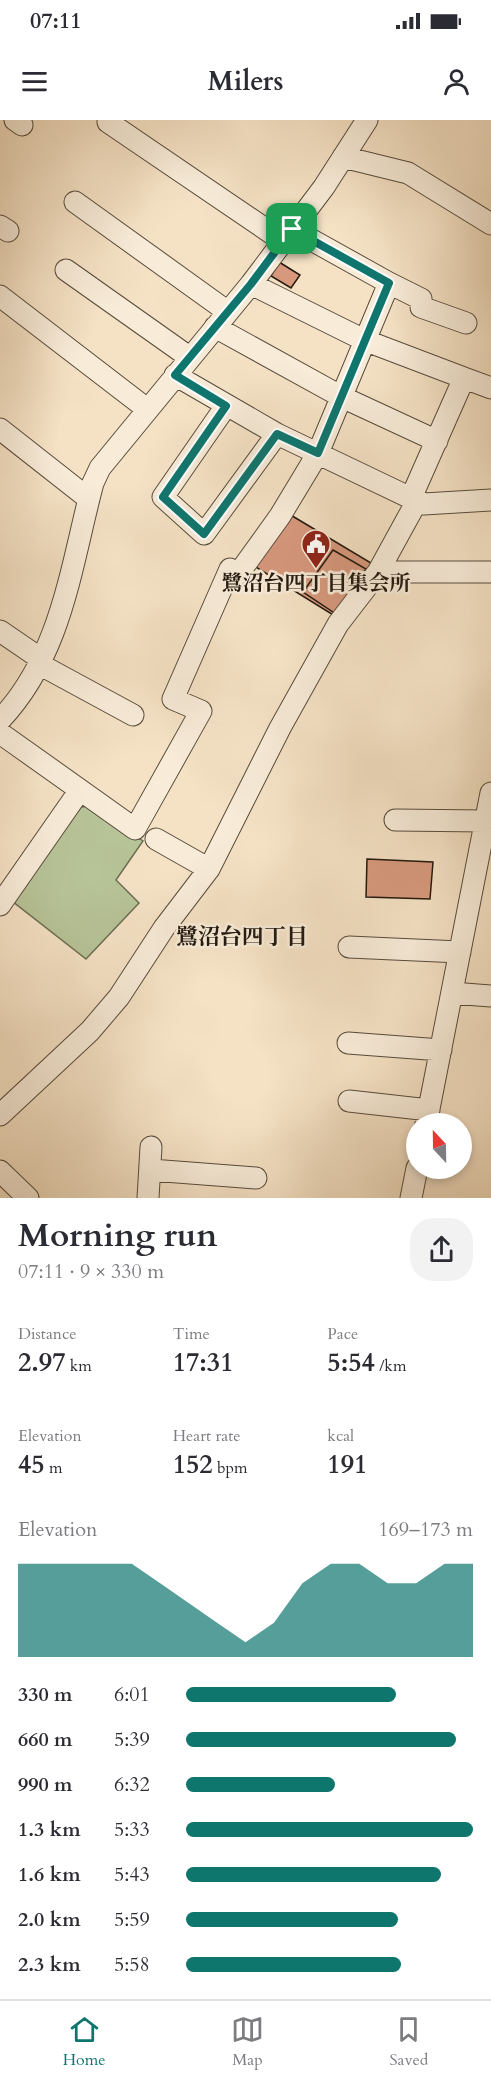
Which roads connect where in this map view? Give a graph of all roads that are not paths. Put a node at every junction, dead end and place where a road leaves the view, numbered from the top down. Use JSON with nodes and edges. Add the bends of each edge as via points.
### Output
{"nodes":[{"id":1,"x":367,"y":120,"type":"edge"},
{"id":2,"x":108,"y":122,"type":"dead end"},
{"id":3,"x":343,"y":157,"type":"junction"},
{"id":4,"x":75,"y":202,"type":"dead end"},
{"id":5,"x":491,"y":224,"type":"edge"},
{"id":6,"x":288,"y":235,"type":"junction"},
{"id":7,"x":66,"y":270,"type":"dead end"},
{"id":8,"x":389,"y":283,"type":"junction"},
{"id":9,"x":251,"y":284,"type":"junction"},
{"id":10,"x":0,"y":296,"type":"edge"},
{"id":11,"x":221,"y":320,"type":"junction"},
{"id":12,"x":466,"y":322,"type":"dead end"},
{"id":13,"x":364,"y":340,"type":"junction"},
{"id":14,"x":189,"y":357,"type":"junction"},
{"id":15,"x":175,"y":375,"type":"junction"},
{"id":16,"x":464,"y":378,"type":"junction"},
{"id":17,"x":491,"y":388,"type":"edge"},
{"id":18,"x":342,"y":397,"type":"junction"},
{"id":19,"x":226,"y":406,"type":"junction"},
{"id":20,"x":147,"y":409,"type":"junction"},
{"id":21,"x":0,"y":429,"type":"edge"},
{"id":22,"x":277,"y":434,"type":"junction"},
{"id":23,"x":437,"y":441,"type":"junction"},
{"id":24,"x":318,"y":453,"type":"junction"},
{"id":25,"x":89,"y":499,"type":"junction"},
{"id":26,"x":414,"y":500,"type":"junction"},
{"id":27,"x":491,"y":500,"type":"edge"},
{"id":28,"x":378,"y":572,"type":"junction"},
{"id":29,"x":491,"y":572,"type":"edge"},
{"id":30,"x":0,"y":631,"type":"edge"},
{"id":31,"x":40,"y":662,"type":"junction"},
{"id":32,"x":133,"y":715,"type":"dead end"},
{"id":33,"x":0,"y":720,"type":"edge"},
{"id":34,"x":0,"y":733,"type":"edge"},
{"id":35,"x":80,"y":790,"type":"junction"},
{"id":36,"x":491,"y":793,"type":"edge"},
{"id":37,"x":395,"y":820,"type":"dead end"},
{"id":38,"x":484,"y":820,"type":"junction"},
{"id":39,"x":156,"y":840,"type":"dead end"},
{"id":40,"x":208,"y":869,"type":"junction"},
{"id":41,"x":483,"y":869,"type":"edge"},
{"id":42,"x":0,"y":905,"type":"edge"},
{"id":43,"x":349,"y":947,"type":"dead end"},
{"id":44,"x":460,"y":952,"type":"junction"},
{"id":45,"x":452,"y":993,"type":"junction"},
{"id":46,"x":491,"y":996,"type":"edge"},
{"id":47,"x":348,"y":1043,"type":"dead end"},
{"id":48,"x":441,"y":1050,"type":"junction"},
{"id":49,"x":349,"y":1101,"type":"dead end"},
{"id":50,"x":408,"y":1113,"type":"edge"},
{"id":51,"x":429,"y":1113,"type":"edge"},
{"id":52,"x":0,"y":1115,"type":"edge"},
{"id":53,"x":151,"y":1147,"type":"dead end"},
{"id":54,"x":151,"y":1170,"type":"junction"},
{"id":55,"x":0,"y":1171,"type":"edge"},
{"id":56,"x":255,"y":1178,"type":"dead end"},
{"id":57,"x":415,"y":1179,"type":"edge"},
{"id":58,"x":28,"y":1198,"type":"edge"},
{"id":59,"x":148,"y":1198,"type":"edge"},
{"id":60,"x":411,"y":1198,"type":"edge"}],
"edges":[{"from":1,"to":3,"type":"street"},
{"from":2,"to":6,"type":"street"},
{"from":3,"to":5,"type":"street","via":[[408,173]]},
{"from":3,"to":6,"type":"street"},
{"from":4,"to":11,"type":"street"},
{"from":6,"to":8,"type":"street"},
{"from":6,"to":9,"type":"street"},
{"from":7,"to":14,"type":"street"},
{"from":8,"to":12,"type":"street","via":[[421,299],[421,307]]},
{"from":8,"to":13,"type":"street"},
{"from":9,"to":11,"type":"street"},
{"from":9,"to":13,"type":"street"},
{"from":10,"to":20,"type":"street"},
{"from":11,"to":14,"type":"street"},
{"from":11,"to":18,"type":"street"},
{"from":13,"to":16,"type":"street"},
{"from":13,"to":18,"type":"street"},
{"from":14,"to":15,"type":"street"},
{"from":15,"to":19,"type":"street"},
{"from":15,"to":20,"type":"street"},
{"from":16,"to":17,"type":"street"},
{"from":16,"to":23,"type":"street"},
{"from":18,"to":23,"type":"street"},
{"from":18,"to":24,"type":"street"},
{"from":19,"to":22,"type":"street"},
{"from":19,"to":22,"type":"street","via":[[163,497],[204,534]]},
{"from":20,"to":25,"type":"street","via":[[100,468]]},
{"from":21,"to":25,"type":"street"},
{"from":22,"to":24,"type":"street"},
{"from":23,"to":26,"type":"street"},
{"from":24,"to":26,"type":"street"},
{"from":24,"to":35,"type":"street","via":[[239,573],[230,569],[173,699],[201,711],[135,829]]},
{"from":25,"to":31,"type":"street","via":[[58,625]]},
{"from":26,"to":27,"type":"street","via":[[424,504]]},
{"from":26,"to":28,"type":"street"},
{"from":28,"to":29,"type":"street"},
{"from":28,"to":40,"type":"street","via":[[338,624]]},
{"from":30,"to":31,"type":"street"},
{"from":31,"to":32,"type":"street"},
{"from":31,"to":33,"type":"street"},
{"from":34,"to":35,"type":"street"},
{"from":35,"to":42,"type":"street"},
{"from":36,"to":38,"type":"street"},
{"from":37,"to":38,"type":"street"},
{"from":38,"to":41,"type":"street"},
{"from":39,"to":40,"type":"street"},
{"from":40,"to":52,"type":"street","via":[[119,997],[90,1031]]},
{"from":41,"to":44,"type":"street"},
{"from":43,"to":44,"type":"street"},
{"from":44,"to":45,"type":"street"},
{"from":45,"to":46,"type":"street"},
{"from":45,"to":48,"type":"street"},
{"from":47,"to":48,"type":"street"},
{"from":48,"to":51,"type":"street"},
{"from":49,"to":50,"type":"street"},
{"from":53,"to":54,"type":"street"},
{"from":54,"to":56,"type":"street"},
{"from":54,"to":59,"type":"street"},
{"from":55,"to":58,"type":"street"},
{"from":57,"to":60,"type":"street"}]}
